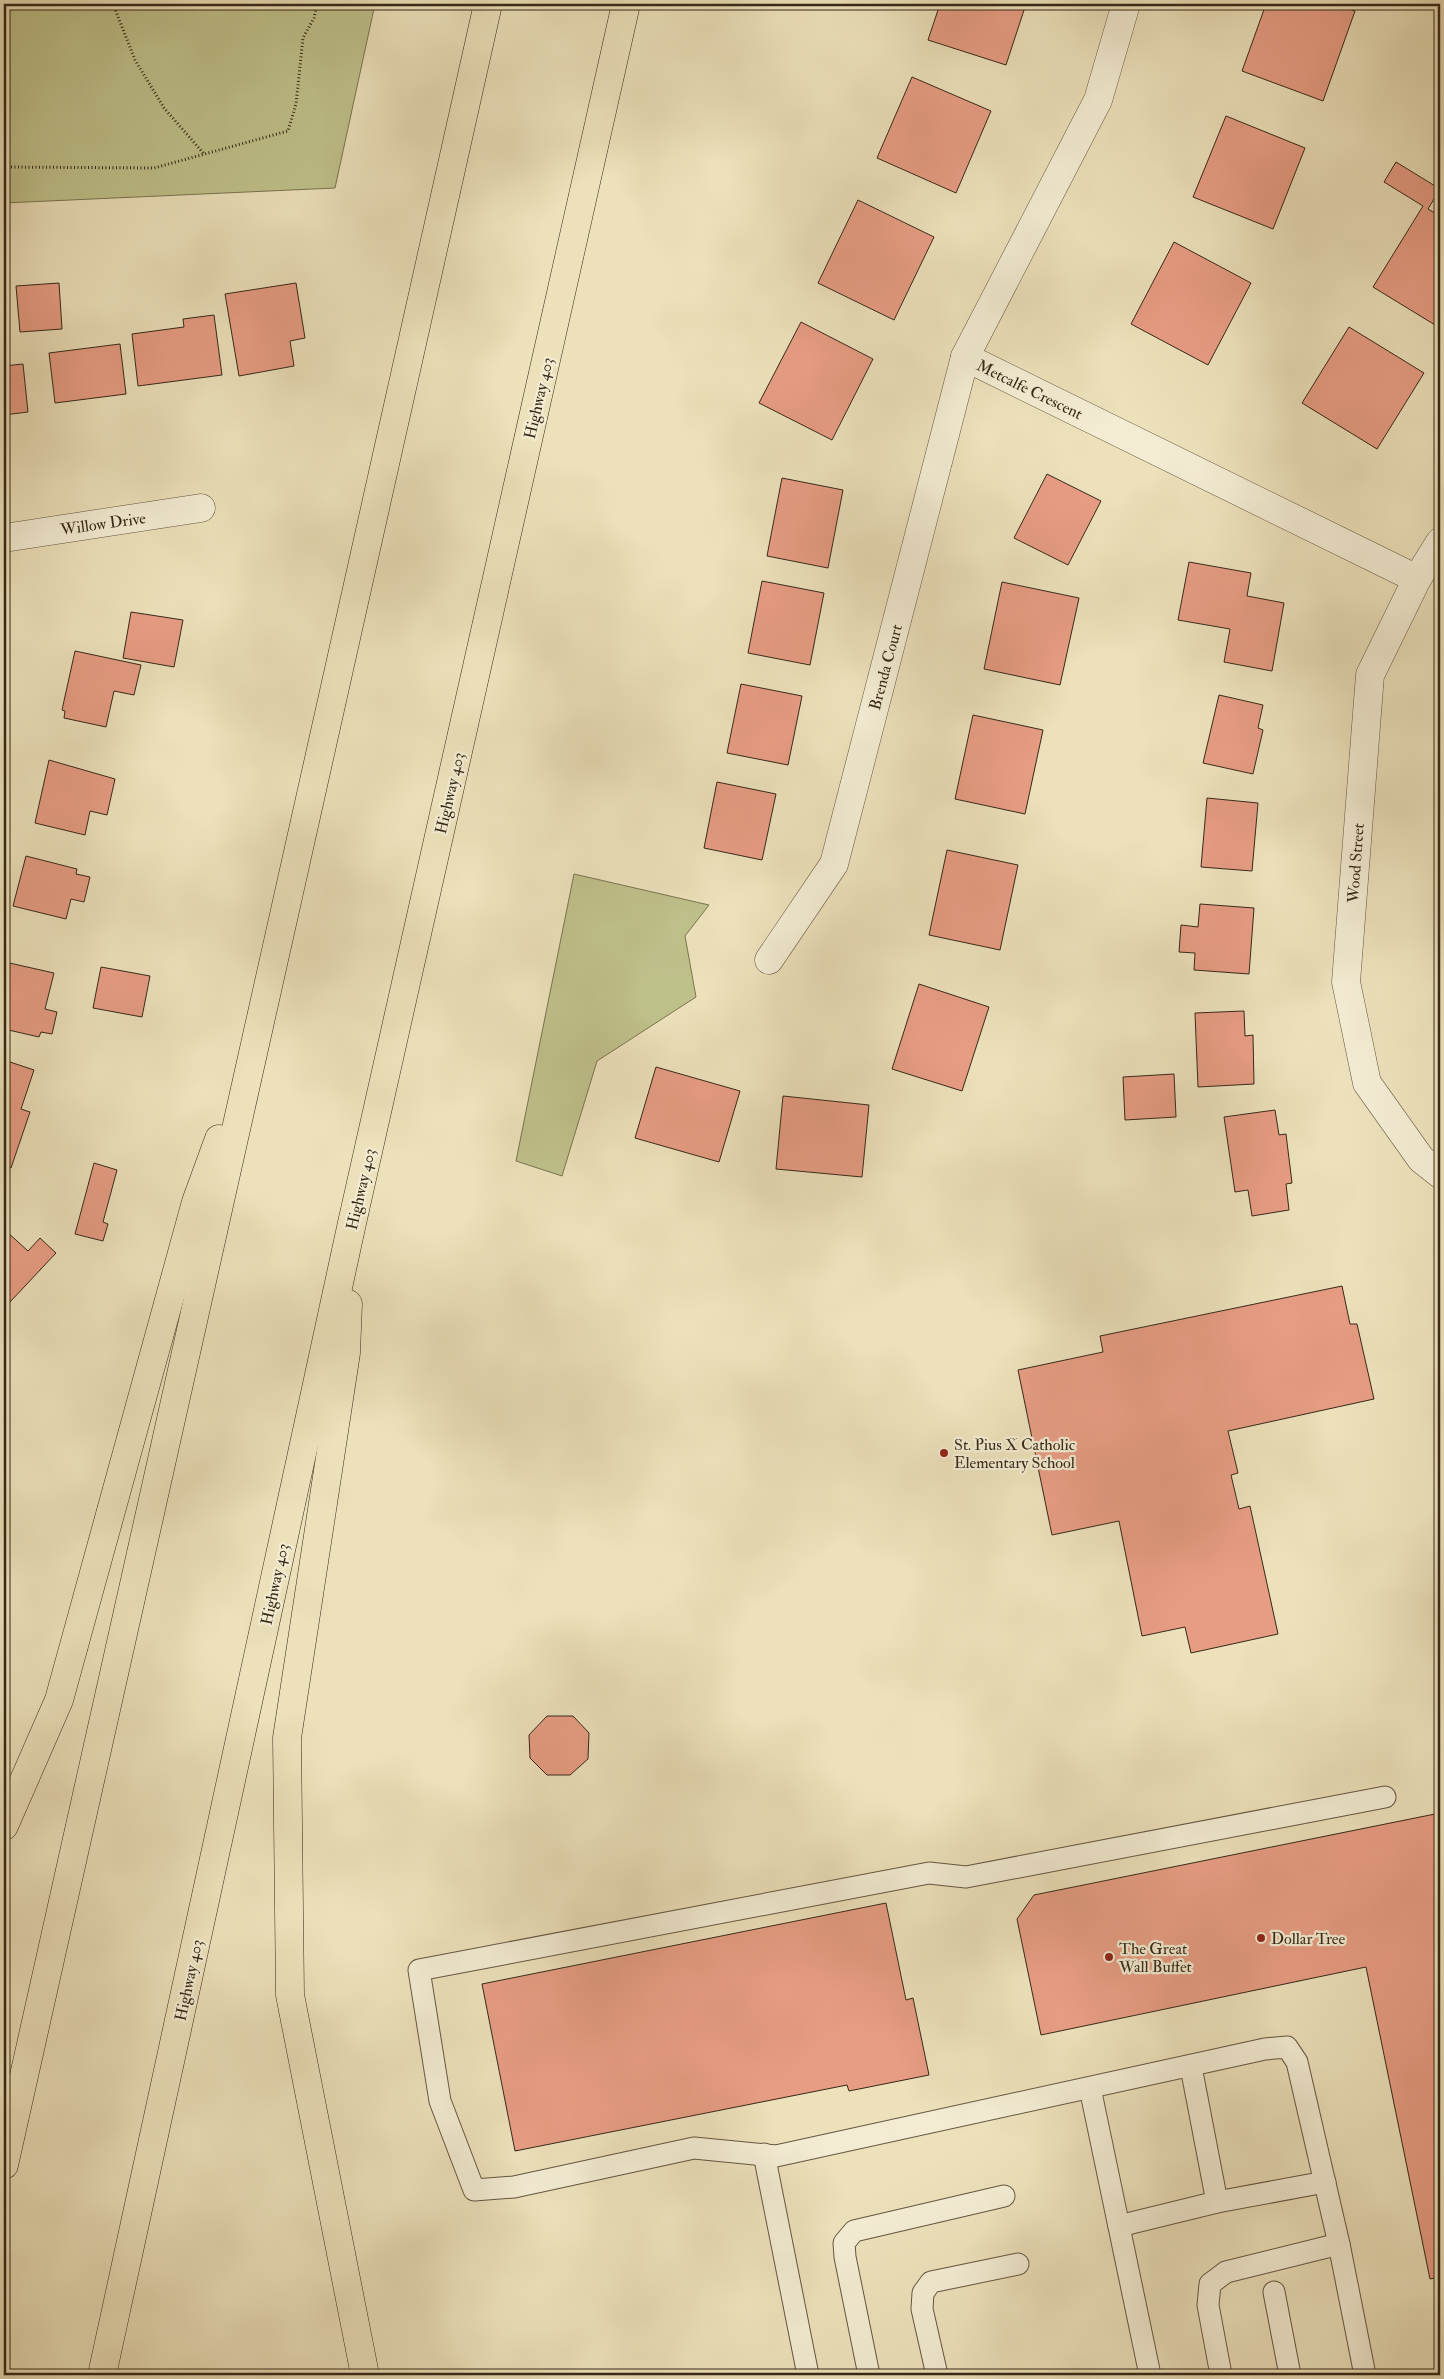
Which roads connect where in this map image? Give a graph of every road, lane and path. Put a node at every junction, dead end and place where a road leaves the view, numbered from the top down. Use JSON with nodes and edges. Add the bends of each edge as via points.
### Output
{"nodes":[{"id":1,"x":113,"y":4,"type":"edge"},
{"id":2,"x":318,"y":4,"type":"edge"},
{"id":3,"x":488,"y":4,"type":"edge"},
{"id":4,"x":626,"y":4,"type":"edge"},
{"id":5,"x":1126,"y":4,"type":"edge"},
{"id":6,"x":204,"y":155,"type":"junction"},
{"id":7,"x":4,"y":167,"type":"edge"},
{"id":8,"x":966,"y":357,"type":"junction"},
{"id":9,"x":201,"y":508,"type":"dead end"},
{"id":10,"x":4,"y":538,"type":"edge"},
{"id":11,"x":1440,"y":542,"type":"edge"},
{"id":12,"x":1417,"y":580,"type":"junction"},
{"id":13,"x":769,"y":960,"type":"dead end"},
{"id":14,"x":258,"y":1029,"type":"junction"},
{"id":15,"x":1440,"y":1174,"type":"edge"},
{"id":16,"x":352,"y":1223,"type":"junction"},
{"id":17,"x":1385,"y":1797,"type":"dead end"},
{"id":18,"x":4,"y":1826,"type":"edge"},
{"id":19,"x":1191,"y":2067,"type":"junction"},
{"id":20,"x":1090,"y":2088,"type":"junction"},
{"id":21,"x":764,"y":2154,"type":"junction"},
{"id":22,"x":4,"y":2165,"type":"edge"},
{"id":23,"x":1325,"y":2182,"type":"junction"},
{"id":24,"x":1004,"y":2196,"type":"dead end"},
{"id":25,"x":1217,"y":2202,"type":"junction"},
{"id":26,"x":1119,"y":2226,"type":"junction"},
{"id":27,"x":1339,"y":2244,"type":"junction"},
{"id":28,"x":1018,"y":2264,"type":"dead end"},
{"id":29,"x":1274,"y":2292,"type":"dead end"},
{"id":30,"x":102,"y":2375,"type":"edge"},
{"id":31,"x":365,"y":2375,"type":"edge"},
{"id":32,"x":808,"y":2375,"type":"edge"},
{"id":33,"x":869,"y":2375,"type":"edge"},
{"id":34,"x":937,"y":2375,"type":"edge"},
{"id":35,"x":1150,"y":2375,"type":"edge"},
{"id":36,"x":1221,"y":2375,"type":"edge"},
{"id":37,"x":1290,"y":2375,"type":"edge"},
{"id":38,"x":1365,"y":2375,"type":"edge"}],
"edges":[{"from":1,"to":6,"type":"path","via":[[135,60],[154,92]]},
{"from":2,"to":6,"type":"path","via":[[303,38],[296,104],[288,131]]},
{"from":3,"to":14,"type":"highway"},
{"from":4,"to":16,"type":"highway","name":"Highway 403"},
{"from":5,"to":8,"type":"street","name":"Metcalfe Crescent","via":[[1098,100]]},
{"from":6,"to":7,"type":"path","via":[[154,168]]},
{"from":8,"to":12,"type":"street","name":"Metcalfe Crescent"},
{"from":8,"to":13,"type":"street","name":"Brenda Court","via":[[834,864]]},
{"from":9,"to":10,"type":"street","name":"Willow Drive"},
{"from":11,"to":12,"type":"street","name":"Wood Street"},
{"from":12,"to":15,"type":"street","name":"Wood Street","via":[[1370,675],[1346,982],[1367,1083],[1421,1159]]},
{"from":14,"to":18,"type":"highway","via":[[196,1202],[59,1700]]},
{"from":14,"to":22,"type":"highway"},
{"from":16,"to":30,"type":"highway","name":"Highway 403"},
{"from":16,"to":31,"type":"highway","via":[[346,1353],[287,1738],[290,1996]]},
{"from":17,"to":21,"type":"lane","via":[[966,1877],[929,1873],[419,1970],[440,2101],[474,2190],[514,2187],[694,2148]]},
{"from":19,"to":20,"type":"lane"},
{"from":19,"to":23,"type":"lane","via":[[1287,2047],[1297,2062]]},
{"from":19,"to":25,"type":"lane"},
{"from":20,"to":21,"type":"lane","via":[[776,2156]]},
{"from":20,"to":26,"type":"lane"},
{"from":21,"to":32,"type":"lane"},
{"from":23,"to":25,"type":"lane"},
{"from":23,"to":27,"type":"lane"},
{"from":24,"to":33,"type":"lane","via":[[854,2231],[844,2243]]},
{"from":25,"to":26,"type":"lane"},
{"from":26,"to":35,"type":"lane"},
{"from":27,"to":36,"type":"lane","via":[[1226,2272],[1210,2284],[1208,2305]]},
{"from":27,"to":38,"type":"lane"},
{"from":28,"to":34,"type":"lane","via":[[931,2282],[923,2294],[922,2309]]},
{"from":29,"to":37,"type":"lane"}]}
